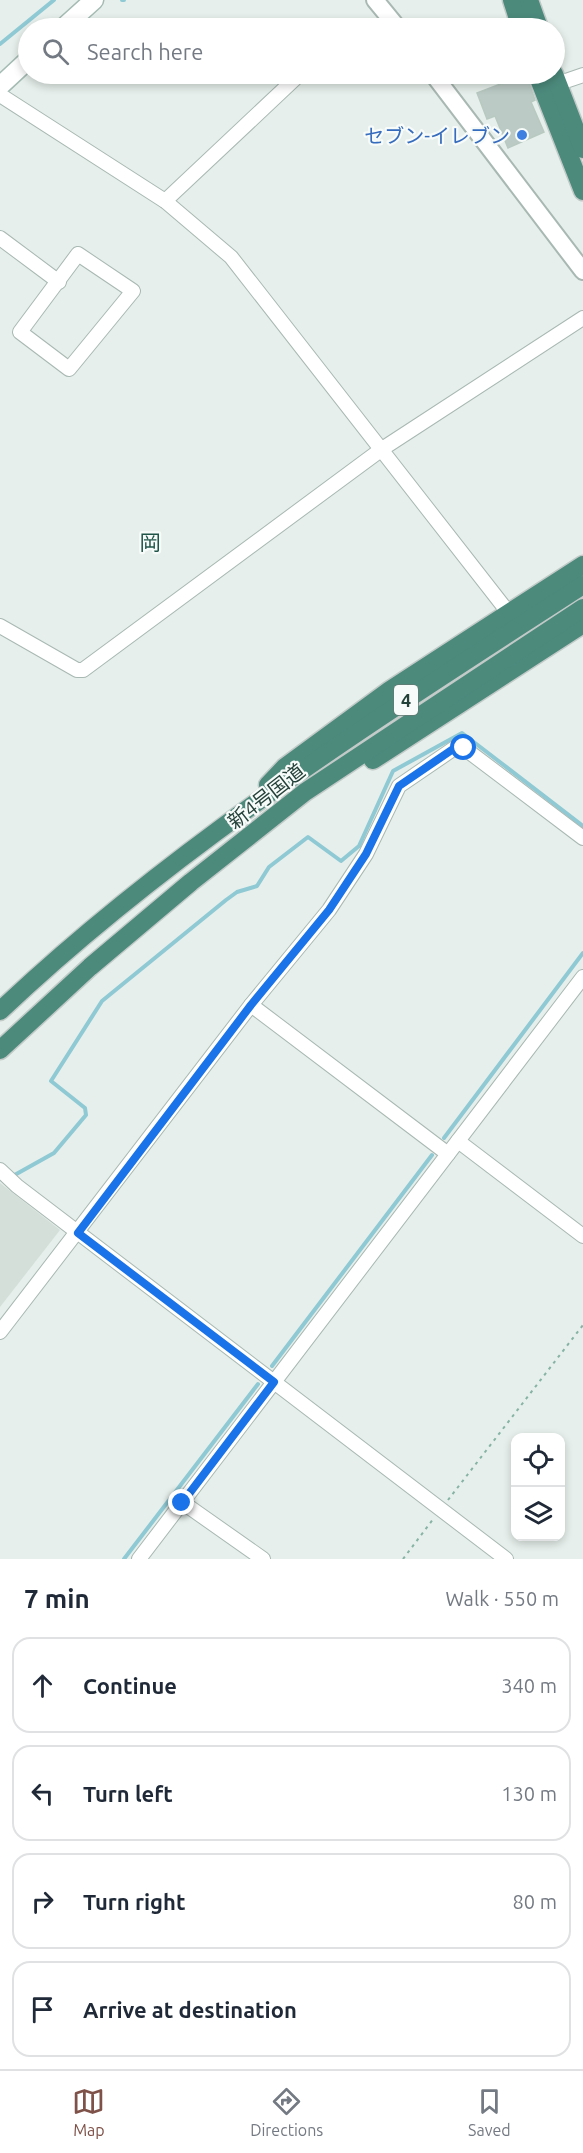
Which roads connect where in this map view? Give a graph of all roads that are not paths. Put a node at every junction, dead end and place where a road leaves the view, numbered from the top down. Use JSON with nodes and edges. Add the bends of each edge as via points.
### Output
{"nodes":[{"id":1,"x":94,"y":0,"type":"edge"},
{"id":2,"x":512,"y":0,"type":"edge"},
{"id":3,"x":529,"y":0,"type":"edge"},
{"id":4,"x":379,"y":2,"type":"edge"},
{"id":5,"x":74,"y":18,"type":"edge"},
{"id":6,"x":387,"y":18,"type":"edge"},
{"id":7,"x":518,"y":18,"type":"edge"},
{"id":8,"x":535,"y":18,"type":"edge"},
{"id":9,"x":18,"y":69,"type":"edge"},
{"id":10,"x":583,"y":75,"type":"edge"},
{"id":11,"x":565,"y":78,"type":"edge"},
{"id":12,"x":289,"y":84,"type":"edge"},
{"id":13,"x":441,"y":84,"type":"edge"},
{"id":14,"x":549,"y":84,"type":"edge"},
{"id":15,"x":550,"y":84,"type":"edge"},
{"id":16,"x":0,"y":86,"type":"edge"},
{"id":17,"x":0,"y":95,"type":"edge"},
{"id":18,"x":583,"y":149,"type":"edge"},
{"id":19,"x":583,"y":191,"type":"edge"},
{"id":20,"x":165,"y":201,"type":"junction"},
{"id":21,"x":0,"y":238,"type":"edge"},
{"id":22,"x":582,"y":268,"type":"edge"},
{"id":23,"x":59,"y":282,"type":"junction"},
{"id":24,"x":583,"y":318,"type":"edge"},
{"id":25,"x":382,"y":449,"type":"junction"},
{"id":26,"x":583,"y":565,"type":"edge"},
{"id":27,"x":583,"y":585,"type":"edge"},
{"id":28,"x":583,"y":608,"type":"edge"},
{"id":29,"x":508,"y":612,"type":"junction"},
{"id":30,"x":583,"y":624,"type":"edge"},
{"id":31,"x":0,"y":626,"type":"edge"},
{"id":32,"x":232,"y":819,"type":"junction"},
{"id":33,"x":583,"y":837,"type":"edge"},
{"id":34,"x":248,"y":838,"type":"junction"},
{"id":35,"x":583,"y":977,"type":"edge"},
{"id":36,"x":251,"y":1005,"type":"junction"},
{"id":37,"x":0,"y":1011,"type":"edge"},
{"id":38,"x":0,"y":1050,"type":"edge"},
{"id":39,"x":458,"y":1140,"type":"junction"},
{"id":40,"x":448,"y":1154,"type":"junction"},
{"id":41,"x":0,"y":1170,"type":"edge"},
{"id":42,"x":78,"y":1233,"type":"junction"},
{"id":43,"x":583,"y":1236,"type":"edge"},
{"id":44,"x":0,"y":1332,"type":"edge"},
{"id":45,"x":274,"y":1382,"type":"junction"},
{"id":46,"x":182,"y":1503,"type":"junction"},
{"id":47,"x":139,"y":1559,"type":"edge"},
{"id":48,"x":263,"y":1559,"type":"edge"},
{"id":49,"x":506,"y":1559,"type":"edge"}],
"edges":[{"from":1,"to":5,"type":"main road"},
{"from":2,"to":7,"type":"highway"},
{"from":3,"to":8,"type":"highway"},
{"from":4,"to":6,"type":"street"},
{"from":9,"to":16,"type":"main road"},
{"from":10,"to":11,"type":"street"},
{"from":12,"to":20,"type":"street"},
{"from":13,"to":22,"type":"street"},
{"from":14,"to":19,"type":"highway"},
{"from":15,"to":18,"type":"highway"},
{"from":17,"to":20,"type":"street"},
{"from":20,"to":25,"type":"street","via":[[231,257]]},
{"from":21,"to":23,"type":"street"},
{"from":23,"to":23,"type":"street","via":[[20,332],[69,369],[133,291],[78,254]]},
{"from":24,"to":25,"type":"street"},
{"from":25,"to":29,"type":"street"},
{"from":25,"to":31,"type":"street","via":[[83,670]]},
{"from":26,"to":29,"type":"highway"},
{"from":27,"to":32,"type":"highway","name":"新4号国道","number":"4"},
{"from":28,"to":34,"type":"highway","name":"新4号国道","number":"4","via":[[305,792]]},
{"from":29,"to":32,"type":"highway","via":[[390,690],[285,767]]},
{"from":30,"to":34,"type":"highway"},
{"from":32,"to":37,"type":"highway","name":"新4号国道","number":"4","via":[[102,922]]},
{"from":33,"to":36,"type":"street","via":[[464,748],[456,747],[399,786],[366,854],[329,910]]},
{"from":34,"to":38,"type":"highway","name":"新4号国道","number":"4","via":[[90,967]]},
{"from":35,"to":39,"type":"street"},
{"from":36,"to":40,"type":"street"},
{"from":36,"to":42,"type":"street"},
{"from":39,"to":40,"type":"street"},
{"from":39,"to":43,"type":"street"},
{"from":40,"to":45,"type":"street"},
{"from":41,"to":42,"type":"street"},
{"from":42,"to":44,"type":"street"},
{"from":42,"to":45,"type":"street"},
{"from":45,"to":46,"type":"street"},
{"from":45,"to":49,"type":"street"},
{"from":46,"to":47,"type":"street"},
{"from":46,"to":48,"type":"street"}]}
